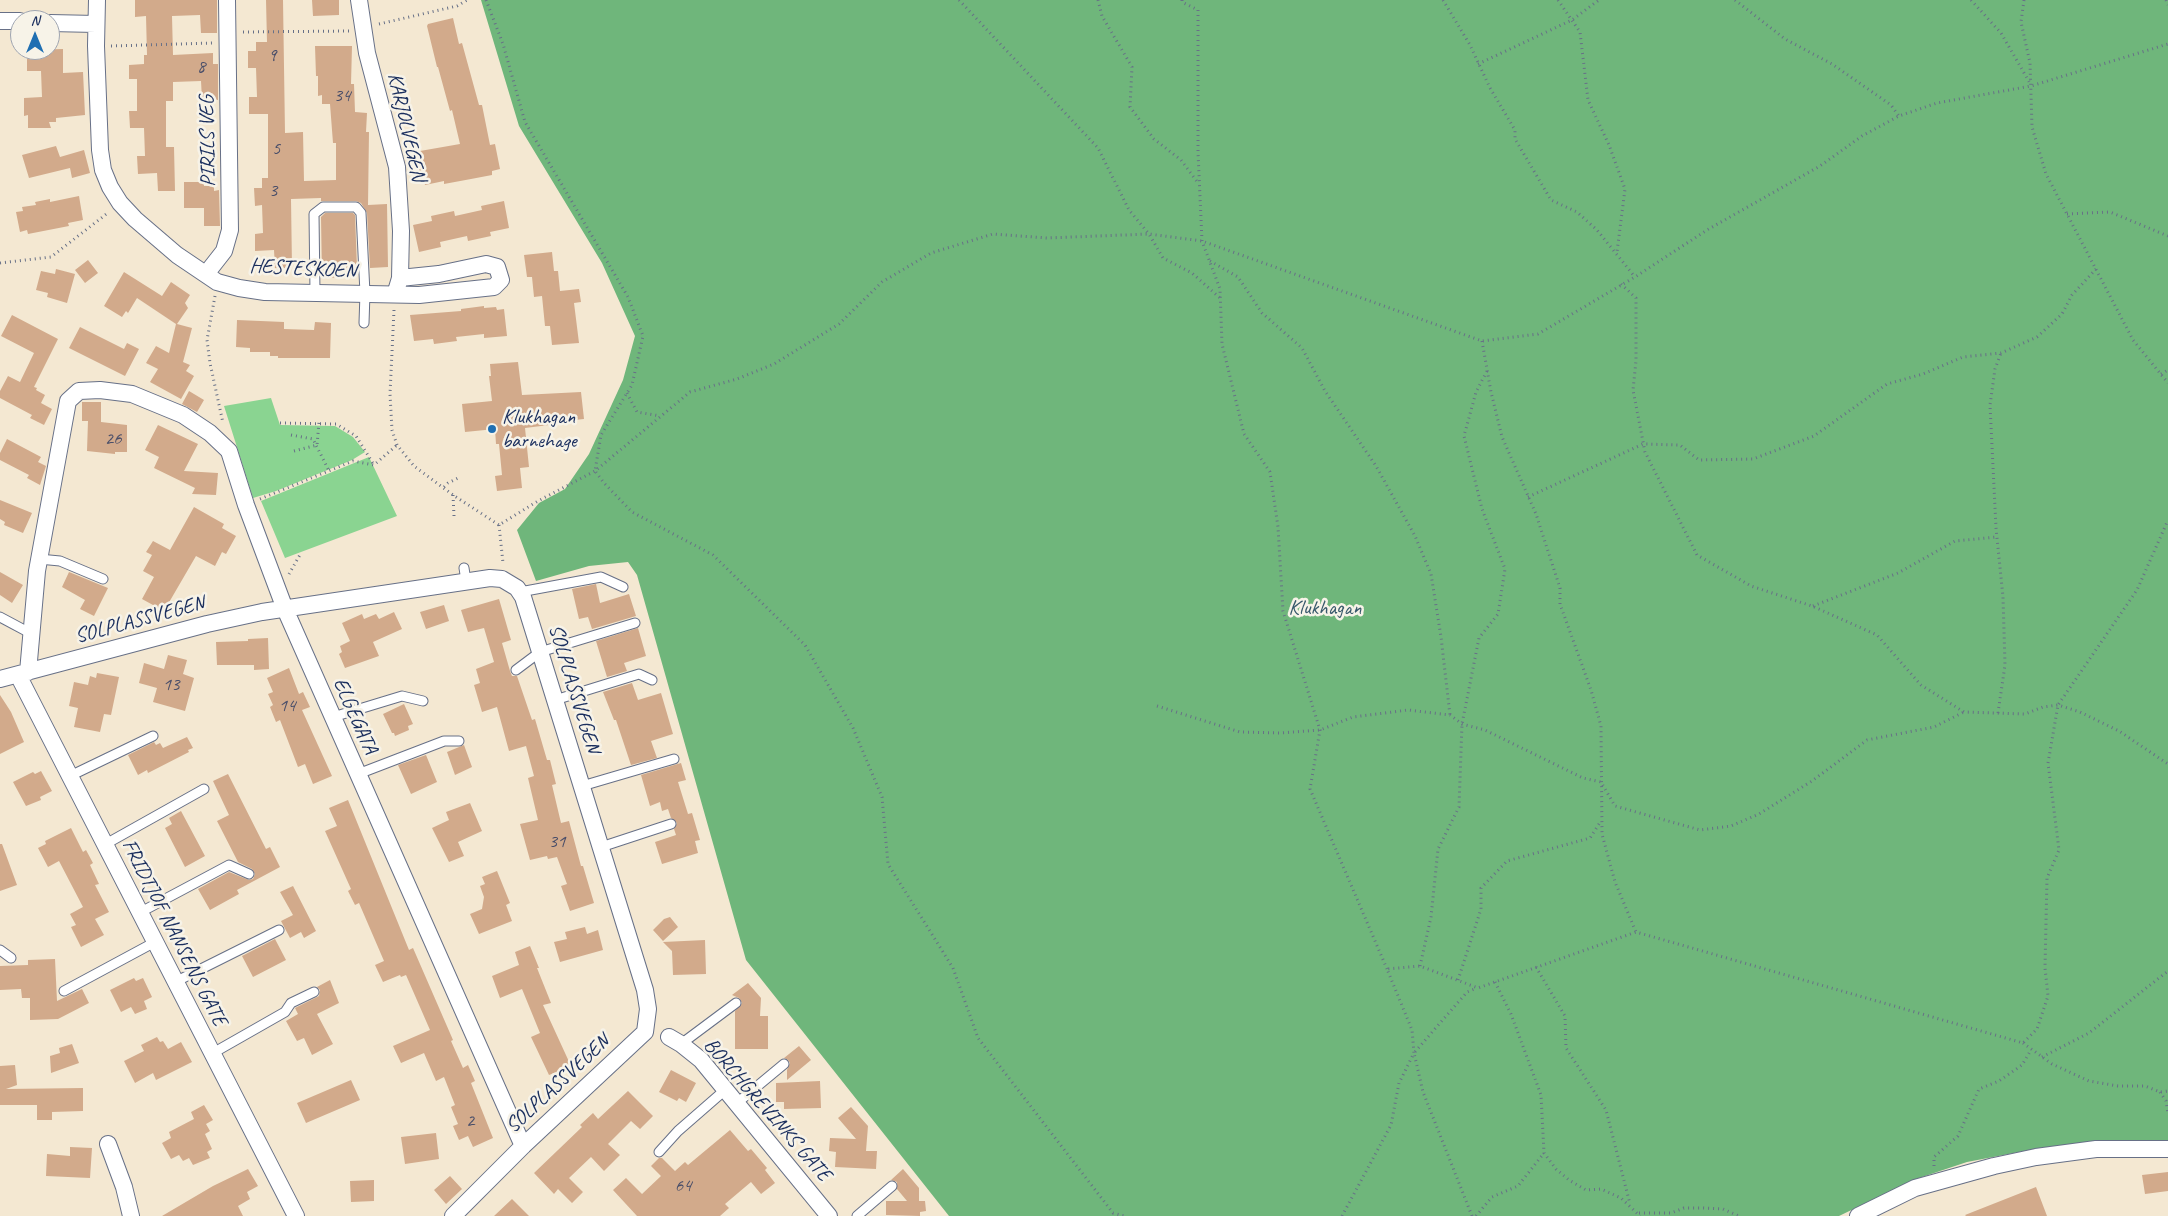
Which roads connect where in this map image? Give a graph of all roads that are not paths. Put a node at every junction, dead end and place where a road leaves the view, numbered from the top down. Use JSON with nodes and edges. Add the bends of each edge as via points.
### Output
{"nodes":[{"id":1,"x":98,"y":0,"type":"edge"},
{"id":2,"x":227,"y":0,"type":"edge"},
{"id":3,"x":359,"y":0,"type":"edge"},
{"id":4,"x":60,"y":23,"type":"edge"},
{"id":5,"x":96,"y":24,"type":"junction"},
{"id":6,"x":212,"y":278,"type":"junction"},
{"id":7,"x":400,"y":278,"type":"junction"},
{"id":8,"x":315,"y":293,"type":"junction"},
{"id":9,"x":365,"y":293,"type":"junction"},
{"id":10,"x":396,"y":295,"type":"junction"},
{"id":11,"x":364,"y":323,"type":"dead end"},
{"id":12,"x":39,"y":558,"type":"junction"},
{"id":13,"x":102,"y":579,"type":"dead end"},
{"id":14,"x":623,"y":586,"type":"dead end"},
{"id":15,"x":520,"y":592,"type":"junction"},
{"id":16,"x":285,"y":609,"type":"junction"},
{"id":17,"x":0,"y":617,"type":"edge"},
{"id":18,"x":635,"y":623,"type":"dead end"},
{"id":19,"x":30,"y":633,"type":"junction"},
{"id":20,"x":540,"y":652,"type":"junction"},
{"id":21,"x":516,"y":670,"type":"dead end"},
{"id":22,"x":23,"y":674,"type":"junction"},
{"id":23,"x":0,"y":679,"type":"edge"},
{"id":24,"x":652,"y":680,"type":"dead end"},
{"id":25,"x":555,"y":700,"type":"junction"},
{"id":26,"x":423,"y":701,"type":"dead end"},
{"id":27,"x":333,"y":717,"type":"junction"},
{"id":28,"x":152,"y":736,"type":"dead end"},
{"id":29,"x":459,"y":741,"type":"dead end"},
{"id":30,"x":674,"y":759,"type":"dead end"},
{"id":31,"x":358,"y":774,"type":"junction"},
{"id":32,"x":70,"y":776,"type":"junction"},
{"id":33,"x":582,"y":786,"type":"junction"},
{"id":34,"x":204,"y":789,"type":"dead end"},
{"id":35,"x":670,"y":824,"type":"dead end"},
{"id":36,"x":104,"y":845,"type":"junction"},
{"id":37,"x":600,"y":847,"type":"junction"},
{"id":38,"x":249,"y":874,"type":"dead end"},
{"id":39,"x":139,"y":913,"type":"junction"},
{"id":40,"x":279,"y":930,"type":"dead end"},
{"id":41,"x":155,"y":942,"type":"junction"},
{"id":42,"x":0,"y":950,"type":"edge"},
{"id":43,"x":11,"y":958,"type":"dead end"},
{"id":44,"x":176,"y":982,"type":"junction"},
{"id":45,"x":64,"y":991,"type":"dead end"},
{"id":46,"x":314,"y":992,"type":"dead end"},
{"id":47,"x":736,"y":1003,"type":"dead end"},
{"id":48,"x":675,"y":1040,"type":"joint"},
{"id":49,"x":213,"y":1053,"type":"junction"},
{"id":50,"x":784,"y":1064,"type":"dead end"},
{"id":51,"x":726,"y":1090,"type":"junction"},
{"id":52,"x":736,"y":1104,"type":"junction"},
{"id":53,"x":108,"y":1144,"type":"dead end"},
{"id":54,"x":523,"y":1146,"type":"junction"},
{"id":55,"x":2168,"y":1150,"type":"edge"},
{"id":56,"x":659,"y":1152,"type":"dead end"},
{"id":57,"x":892,"y":1186,"type":"dead end"},
{"id":58,"x":291,"y":1214,"type":"edge"},
{"id":59,"x":131,"y":1216,"type":"edge"},
{"id":60,"x":453,"y":1216,"type":"edge"},
{"id":61,"x":830,"y":1216,"type":"edge"},
{"id":62,"x":857,"y":1216,"type":"edge"},
{"id":63,"x":1858,"y":1216,"type":"edge"}],
"edges":[{"from":1,"to":5,"type":"street","name":"HESTESKOEN"},
{"from":2,"to":6,"type":"street","name":"PIRILS VEG","via":[[230,230]]},
{"from":3,"to":7,"type":"street","name":"KARJOLVEGEN","via":[[371,70],[397,166]]},
{"from":4,"to":5,"type":"street"},
{"from":5,"to":6,"type":"street","name":"HESTESKOEN","via":[[100,150],[110,188],[120,203],[177,255]]},
{"from":6,"to":8,"type":"street","name":"HESTESKOEN","via":[[239,288],[266,292]]},
{"from":7,"to":10,"type":"street","name":"KARJOLVEGEN"},
{"from":7,"to":10,"type":"street","name":"HESTESKOEN","via":[[486,264],[496,267],[501,280],[494,287],[475,290]]},
{"from":8,"to":9,"type":"street","name":"HESTESKOEN"},
{"from":8,"to":9,"type":"lane","via":[[314,214],[323,207],[352,206],[361,213]]},
{"from":9,"to":10,"type":"street","name":"HESTESKOEN"},
{"from":9,"to":11,"type":"lane"},
{"from":12,"to":13,"type":"lane","via":[[60,560]]},
{"from":12,"to":16,"type":"street","name":"ELGEGATA","via":[[68,401],[79,391],[132,394],[183,415],[229,451]]},
{"from":12,"to":19,"type":"street"},
{"from":14,"to":15,"type":"lane","via":[[601,577]]},
{"from":15,"to":16,"type":"street","name":"SOLPLASSVEGEN","via":[[502,579],[465,575]]},
{"from":15,"to":20,"type":"street","name":"SOLPLASSVEGEN"},
{"from":16,"to":22,"type":"street","name":"SOLPLASSVEGEN","via":[[207,624]]},
{"from":16,"to":27,"type":"street","name":"ELGEGATA"},
{"from":17,"to":19,"type":"lane"},
{"from":18,"to":20,"type":"lane"},
{"from":19,"to":22,"type":"street"},
{"from":20,"to":21,"type":"lane"},
{"from":20,"to":25,"type":"street","name":"SOLPLASSVEGEN"},
{"from":22,"to":23,"type":"street","name":"SOLPLASSVEGEN"},
{"from":22,"to":32,"type":"street","name":"FRIDTJOF NANSENS GATE"},
{"from":24,"to":25,"type":"lane","via":[[639,674]]},
{"from":25,"to":33,"type":"street","name":"SOLPLASSVEGEN"},
{"from":26,"to":27,"type":"lane","via":[[402,696]]},
{"from":27,"to":31,"type":"street","name":"ELGEGATA"},
{"from":28,"to":32,"type":"lane"},
{"from":29,"to":31,"type":"lane","via":[[444,741]]},
{"from":30,"to":33,"type":"lane"},
{"from":31,"to":54,"type":"street","name":"ELGEGATA"},
{"from":32,"to":36,"type":"street","name":"FRIDTJOF NANSENS GATE"},
{"from":33,"to":37,"type":"street","name":"SOLPLASSVEGEN"},
{"from":34,"to":36,"type":"lane"},
{"from":35,"to":37,"type":"lane"},
{"from":36,"to":39,"type":"street","name":"FRIDTJOF NANSENS GATE"},
{"from":37,"to":54,"type":"street","name":"SOLPLASSVEGEN","via":[[645,990],[648,1009],[645,1032]]},
{"from":38,"to":39,"type":"lane","via":[[229,865]]},
{"from":39,"to":41,"type":"street","name":"FRIDTJOF NANSENS GATE"},
{"from":40,"to":44,"type":"lane"},
{"from":41,"to":44,"type":"street","name":"FRIDTJOF NANSENS GATE"},
{"from":41,"to":45,"type":"lane"},
{"from":42,"to":43,"type":"lane"},
{"from":44,"to":49,"type":"street","name":"FRIDTJOF NANSENS GATE"},
{"from":46,"to":49,"type":"lane","via":[[291,1003],[286,1012]]},
{"from":47,"to":48,"type":"lane"},
{"from":48,"to":51,"type":"street","name":"BORCHGREVINKS GATE","via":[[701,1060]]},
{"from":49,"to":58,"type":"street","name":"FRIDTJOF NANSENS GATE"},
{"from":50,"to":52,"type":"lane"},
{"from":51,"to":52,"type":"street","name":"BORCHGREVINKS GATE"},
{"from":51,"to":56,"type":"lane","via":[[678,1131]]},
{"from":52,"to":61,"type":"street","name":"BORCHGREVINKS GATE"},
{"from":53,"to":59,"type":"street"},
{"from":54,"to":60,"type":"street","name":"SOLPLASSVEGEN"},
{"from":55,"to":63,"type":"street","via":[[2096,1149],[2036,1157],[1915,1188]]},
{"from":57,"to":62,"type":"lane"}]}
